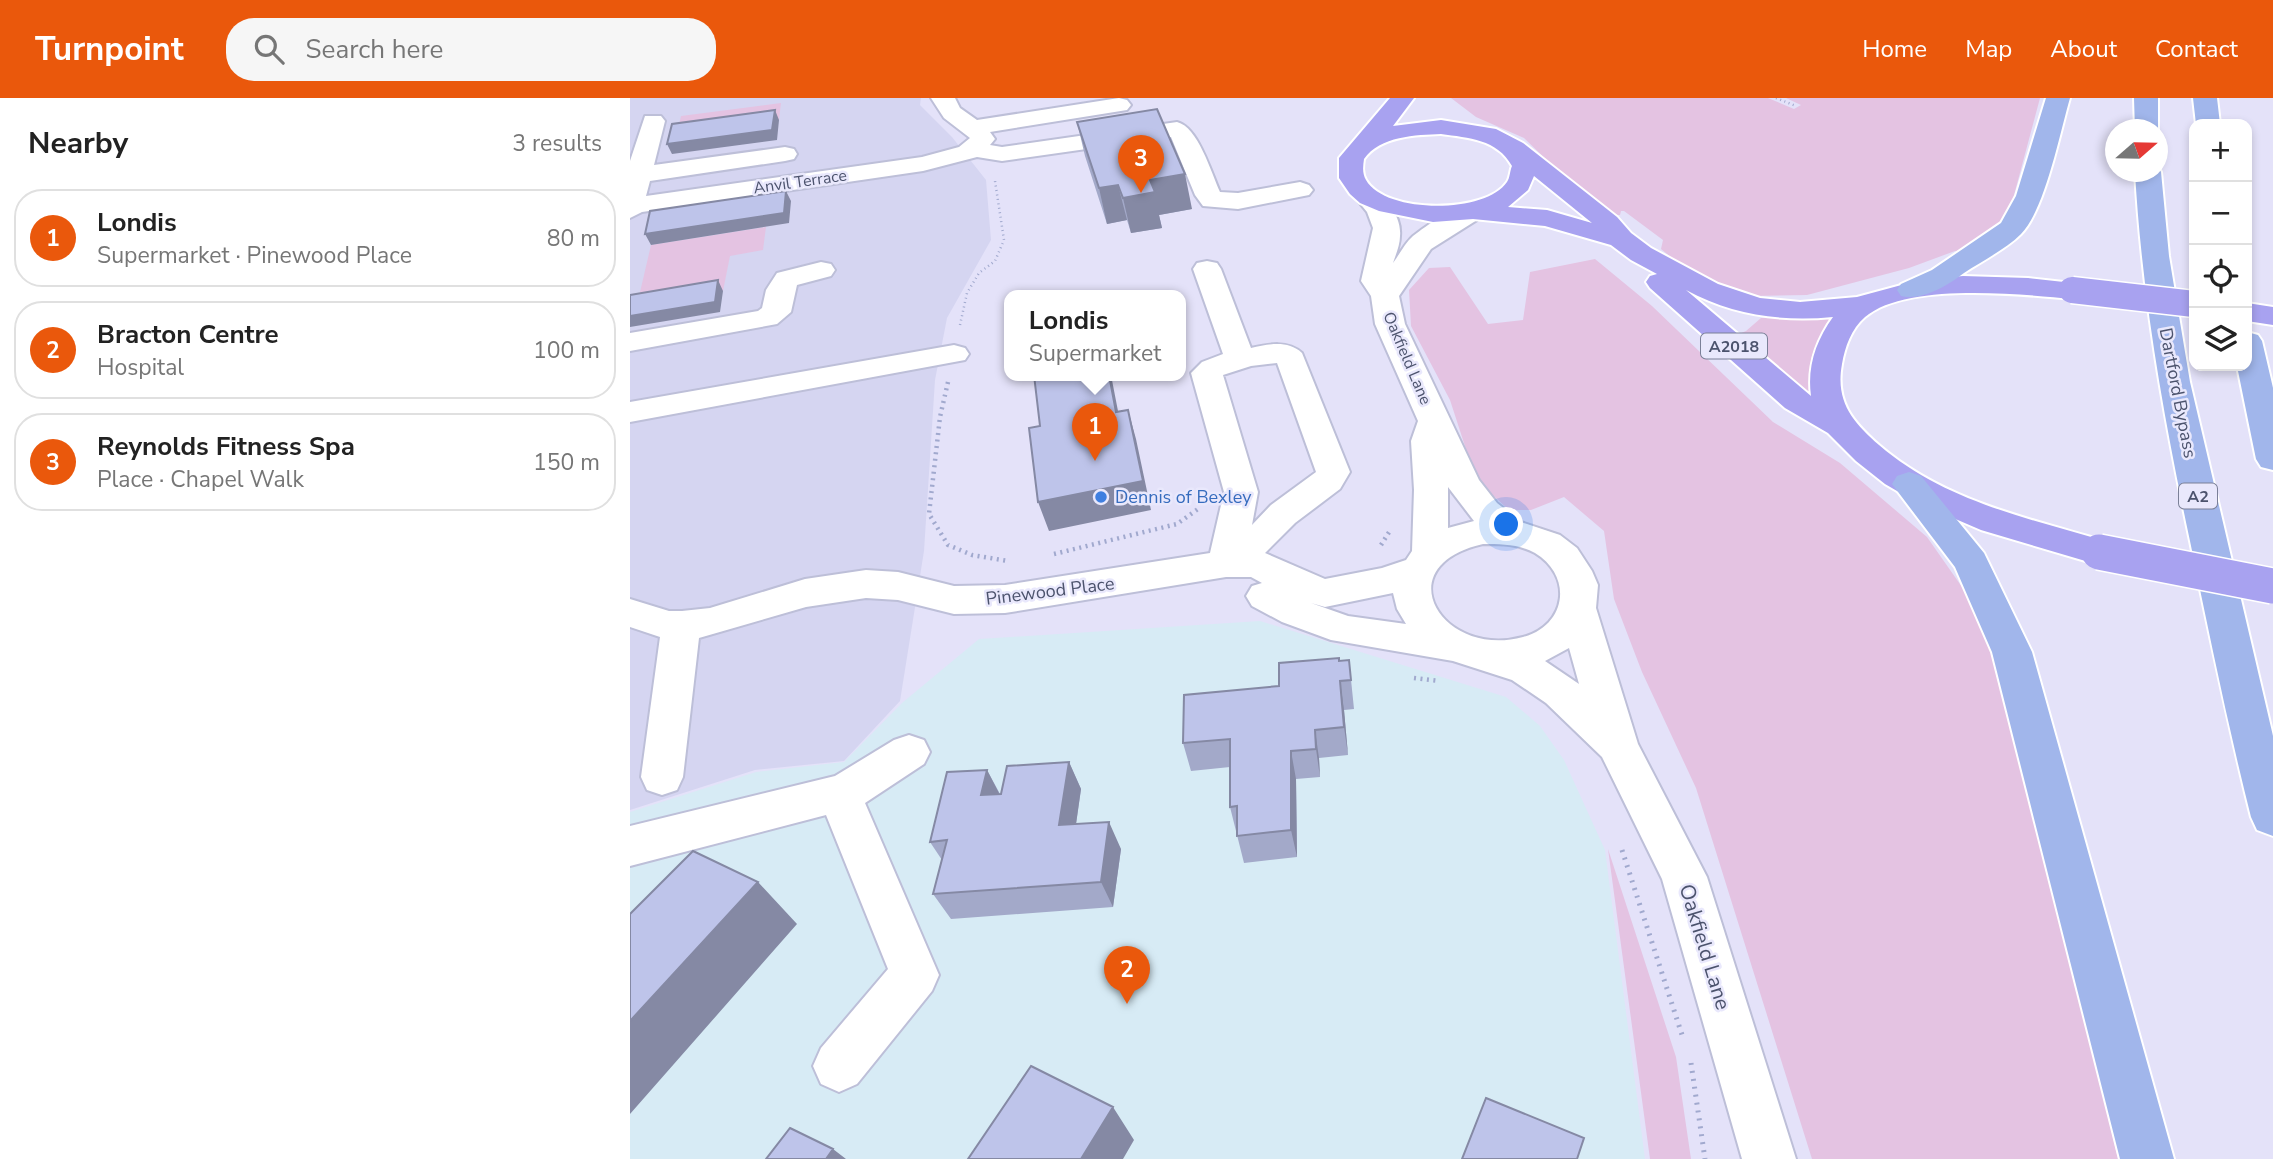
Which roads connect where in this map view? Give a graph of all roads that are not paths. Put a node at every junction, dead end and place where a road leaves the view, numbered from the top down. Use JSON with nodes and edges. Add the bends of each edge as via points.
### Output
{"nodes":[{"id":1,"x":943,"y":98,"type":"edge"},
{"id":2,"x":1402,"y":98,"type":"edge"},
{"id":3,"x":2058,"y":98,"type":"edge"},
{"id":4,"x":2146,"y":98,"type":"edge"},
{"id":5,"x":2205,"y":98,"type":"edge"},
{"id":6,"x":1119,"y":105,"type":"dead end"},
{"id":7,"x":1435,"y":105,"type":"dead end"},
{"id":8,"x":2147,"y":119,"type":"edge"},
{"id":9,"x":2207,"y":119,"type":"edge"},
{"id":10,"x":653,"y":121,"type":"dead end"},
{"id":11,"x":1470,"y":130,"type":"junction"},
{"id":12,"x":1368,"y":142,"type":"junction"},
{"id":13,"x":972,"y":143,"type":"junction"},
{"id":14,"x":1516,"y":149,"type":"junction"},
{"id":15,"x":785,"y":155,"type":"dead end"},
{"id":16,"x":639,"y":175,"type":"junction"},
{"id":17,"x":2149,"y":182,"type":"edge"},
{"id":18,"x":1300,"y":190,"type":"dead end"},
{"id":19,"x":1367,"y":197,"type":"junction"},
{"id":20,"x":630,"y":208,"type":"edge"},
{"id":21,"x":1472,"y":213,"type":"junction"},
{"id":22,"x":1631,"y":247,"type":"junction"},
{"id":23,"x":821,"y":270,"type":"dead end"},
{"id":24,"x":1207,"y":270,"type":"dead end"},
{"id":25,"x":1911,"y":290,"type":"junction"},
{"id":26,"x":1385,"y":296,"type":"junction"},
{"id":27,"x":2189,"y":303,"type":"edge"},
{"id":28,"x":1862,"y":305,"type":"junction"},
{"id":29,"x":2252,"y":313,"type":"edge"},
{"id":30,"x":2273,"y":316,"type":"edge"},
{"id":31,"x":630,"y":342,"type":"edge"},
{"id":32,"x":954,"y":354,"type":"dead end"},
{"id":33,"x":1240,"y":360,"type":"junction"},
{"id":34,"x":2252,"y":364,"type":"edge"},
{"id":35,"x":630,"y":412,"type":"edge"},
{"id":36,"x":1433,"y":420,"type":"junction"},
{"id":37,"x":1838,"y":425,"type":"junction"},
{"id":38,"x":2273,"y":459,"type":"edge"},
{"id":39,"x":1909,"y":484,"type":"junction"},
{"id":40,"x":1510,"y":532,"type":"junction"},
{"id":41,"x":1424,"y":561,"type":"junction"},
{"id":42,"x":1226,"y":564,"type":"junction"},
{"id":43,"x":2273,"y":586,"type":"edge"},
{"id":44,"x":1578,"y":611,"type":"junction"},
{"id":45,"x":630,"y":613,"type":"edge"},
{"id":46,"x":682,"y":625,"type":"junction"},
{"id":47,"x":1461,"y":660,"type":"junction"},
{"id":48,"x":1618,"y":745,"type":"junction"},
{"id":49,"x":909,"y":752,"type":"dead end"},
{"id":50,"x":663,"y":777,"type":"dead end"},
{"id":51,"x":839,"y":794,"type":"junction"},
{"id":52,"x":2273,"y":817,"type":"edge"},
{"id":53,"x":630,"y":846,"type":"edge"},
{"id":54,"x":839,"y":1066,"type":"dead end"},
{"id":55,"x":1769,"y":1159,"type":"edge"},
{"id":56,"x":2147,"y":1159,"type":"edge"}],
"edges":[{"from":1,"to":13,"type":"street"},
{"from":2,"to":12,"type":"main road"},
{"from":3,"to":25,"type":"highway","via":[[2029,196],[2012,228],[1942,276]]},
{"from":4,"to":8,"type":"highway"},
{"from":5,"to":9,"type":"highway"},
{"from":6,"to":13,"type":"street","name":"Anvil Terrace"},
{"from":7,"to":11,"type":"main road","number":"A2018"},
{"from":10,"to":16,"type":"street","name":"Anvil Terrace"},
{"from":11,"to":12,"type":"main road","number":"A2018","via":[[1418,128]]},
{"from":11,"to":14,"type":"main road","number":"A2018"},
{"from":12,"to":19,"type":"main road","via":[[1354,154],[1349,168],[1355,185]]},
{"from":13,"to":18,"type":"street","via":[[990,154],[1002,154],[1177,130],[1212,200],[1238,201]]},
{"from":13,"to":20,"type":"street","name":"Anvil Terrace","via":[[923,163]]},
{"from":14,"to":21,"type":"main road","number":"A2018","via":[[1525,164],[1522,184],[1505,200]]},
{"from":14,"to":22,"type":"main road","number":"A2018"},
{"from":15,"to":16,"type":"street"},
{"from":16,"to":20,"type":"street","name":"Anvil Terrace"},
{"from":17,"to":52,"type":"highway","name":"Dartford Bypass","number":"A2","via":[[2157,276],[2176,392],[2244,711]]},
{"from":19,"to":21,"type":"main road","number":"A2018","via":[[1414,212]]},
{"from":19,"to":26,"type":"street","name":"Oakfield Lane","via":[[1388,225],[1375,281]]},
{"from":21,"to":22,"type":"main road","number":"A2018","via":[[1547,218]]},
{"from":21,"to":26,"type":"street","name":"Oakfield Lane","via":[[1421,243]]},
{"from":22,"to":28,"type":"main road","number":"A2018","via":[[1708,290],[1754,306],[1800,311]]},
{"from":22,"to":37,"type":"main road","number":"A2018","via":[[1660,282],[1796,401]]},
{"from":23,"to":31,"type":"street","via":[[793,276],[780,285],[773,316]]},
{"from":24,"to":33,"type":"street"},
{"from":25,"to":27,"type":"main road","bridge":true,"via":[[1972,283]]},
{"from":25,"to":28,"type":"main road"},
{"from":26,"to":36,"type":"street","name":"Oakfield Lane","via":[[1390,324]]},
{"from":28,"to":37,"type":"main road","via":[[1836,337],[1826,367],[1824,386]]},
{"from":29,"to":30,"type":"main road"},
{"from":32,"to":35,"type":"street"},
{"from":33,"to":42,"type":"street","via":[[1214,366],[1207,376],[1241,492]]},
{"from":33,"to":42,"type":"street","via":[[1281,353],[1289,357],[1334,472]]},
{"from":34,"to":38,"type":"highway"},
{"from":36,"to":40,"type":"street","name":"Oakfield Lane","via":[[1464,485],[1485,512]]},
{"from":36,"to":41,"type":"street","name":"Oakfield Lane","via":[[1428,441],[1432,490]]},
{"from":37,"to":39,"type":"main road"},
{"from":39,"to":43,"type":"main road","bridge":true,"via":[[1963,512],[2099,552]]},
{"from":39,"to":56,"type":"highway","via":[[1971,562],[2012,652]]},
{"from":40,"to":41,"type":"street","name":"Oakfield Lane","via":[[1476,532],[1453,538]]},
{"from":40,"to":44,"type":"street","name":"Oakfield Lane","via":[[1546,543],[1564,557],[1576,573],[1581,592]]},
{"from":41,"to":42,"type":"street","name":"Pinewood Place","via":[[1387,581],[1325,593],[1256,564]]},
{"from":41,"to":47,"type":"street","name":"Oakfield Lane","via":[[1412,583],[1412,601],[1420,619]]},
{"from":42,"to":46,"type":"street","name":"Pinewood Place","via":[[995,600],[947,599],[883,584],[849,585],[794,596],[710,622]]},
{"from":42,"to":47,"type":"street","via":[[1260,593],[1295,612]]},
{"from":44,"to":47,"type":"street","via":[[1569,627],[1532,650]]},
{"from":44,"to":48,"type":"street","name":"Oakfield Lane"},
{"from":45,"to":46,"type":"street","name":"Pinewood Place"},
{"from":46,"to":50,"type":"street","via":[[669,695]]},
{"from":47,"to":48,"type":"street","name":"Oakfield Lane","via":[[1542,677]]},
{"from":48,"to":55,"type":"street","name":"Oakfield Lane","via":[[1684,877]]},
{"from":49,"to":51,"type":"street"},
{"from":51,"to":53,"type":"street"},
{"from":51,"to":54,"type":"street","via":[[915,975]]}]}
